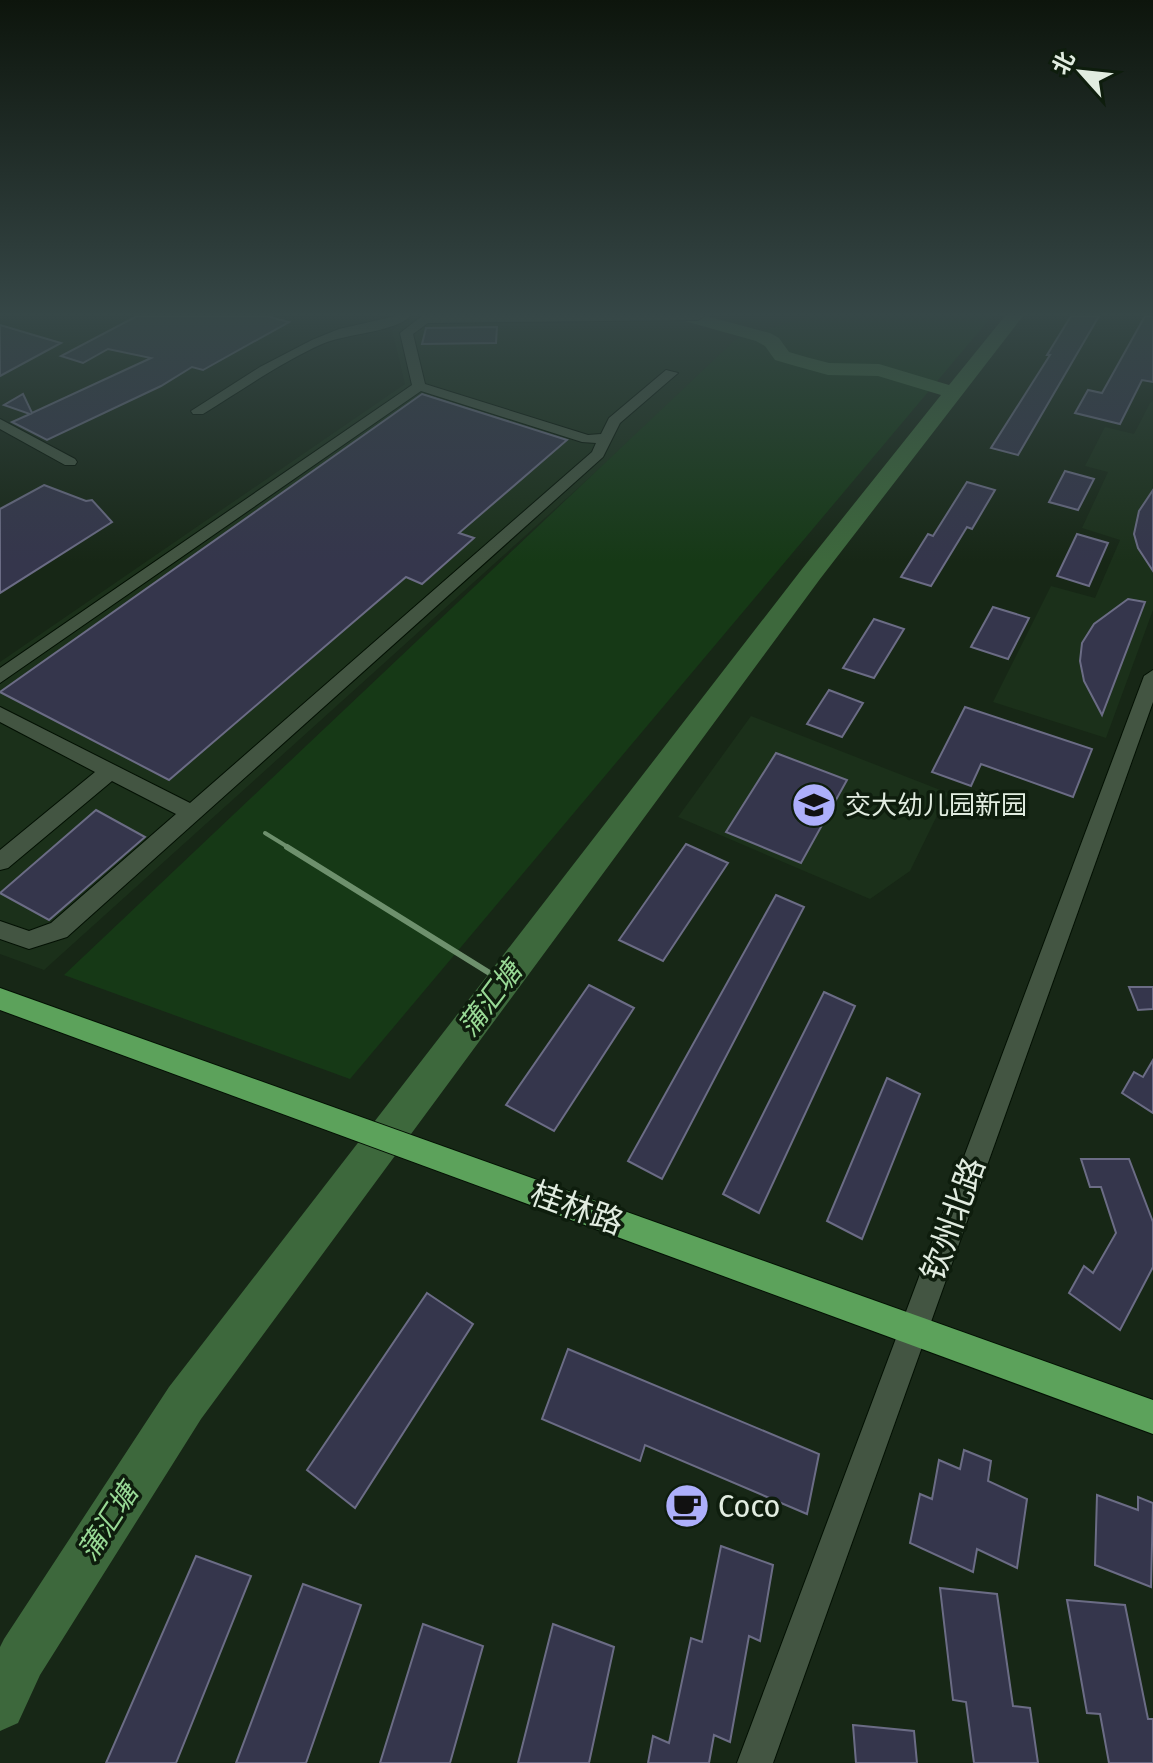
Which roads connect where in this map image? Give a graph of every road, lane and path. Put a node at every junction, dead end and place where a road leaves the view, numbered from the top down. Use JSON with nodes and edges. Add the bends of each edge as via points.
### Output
{"nodes":[{"id":1,"x":221,"y":398,"type":"edge"},
{"id":2,"x":401,"y":398,"type":"edge"},
{"id":3,"x":458,"y":398,"type":"edge"},
{"id":4,"x":641,"y":398,"type":"edge"},
{"id":5,"x":198,"y":411,"type":"dead end"},
{"id":6,"x":0,"y":423,"type":"edge"},
{"id":7,"x":604,"y":438,"type":"junction"},
{"id":8,"x":70,"y":462,"type":"dead end"},
{"id":9,"x":1153,"y":676,"type":"edge"},
{"id":10,"x":0,"y":677,"type":"edge"},
{"id":11,"x":0,"y":714,"type":"edge"},
{"id":12,"x":118,"y":775,"type":"junction"},
{"id":13,"x":183,"y":809,"type":"junction"},
{"id":14,"x":0,"y":862,"type":"edge"},
{"id":15,"x":0,"y":930,"type":"edge"},
{"id":16,"x":0,"y":999,"type":"edge"},
{"id":17,"x":912,"y":1330,"type":"junction"},
{"id":18,"x":1153,"y":1417,"type":"edge"},
{"id":19,"x":755,"y":1763,"type":"edge"}],
"edges":[{"from":1,"to":5,"type":"street"},
{"from":2,"to":10,"type":"street"},
{"from":3,"to":7,"type":"street","via":[[587,439]]},
{"from":4,"to":7,"type":"street","via":[[614,421]]},
{"from":6,"to":8,"type":"street"},
{"from":7,"to":13,"type":"street","via":[[598,454]]},
{"from":9,"to":17,"type":"street","name":"钦州北路"},
{"from":11,"to":12,"type":"street"},
{"from":12,"to":13,"type":"street"},
{"from":12,"to":14,"type":"street"},
{"from":13,"to":15,"type":"street","via":[[59,930],[29,940]]},
{"from":16,"to":17,"type":"main road","name":"桂林路"},
{"from":17,"to":18,"type":"main road","name":"桂林路"},
{"from":17,"to":19,"type":"street","name":"钦州北路"}]}
